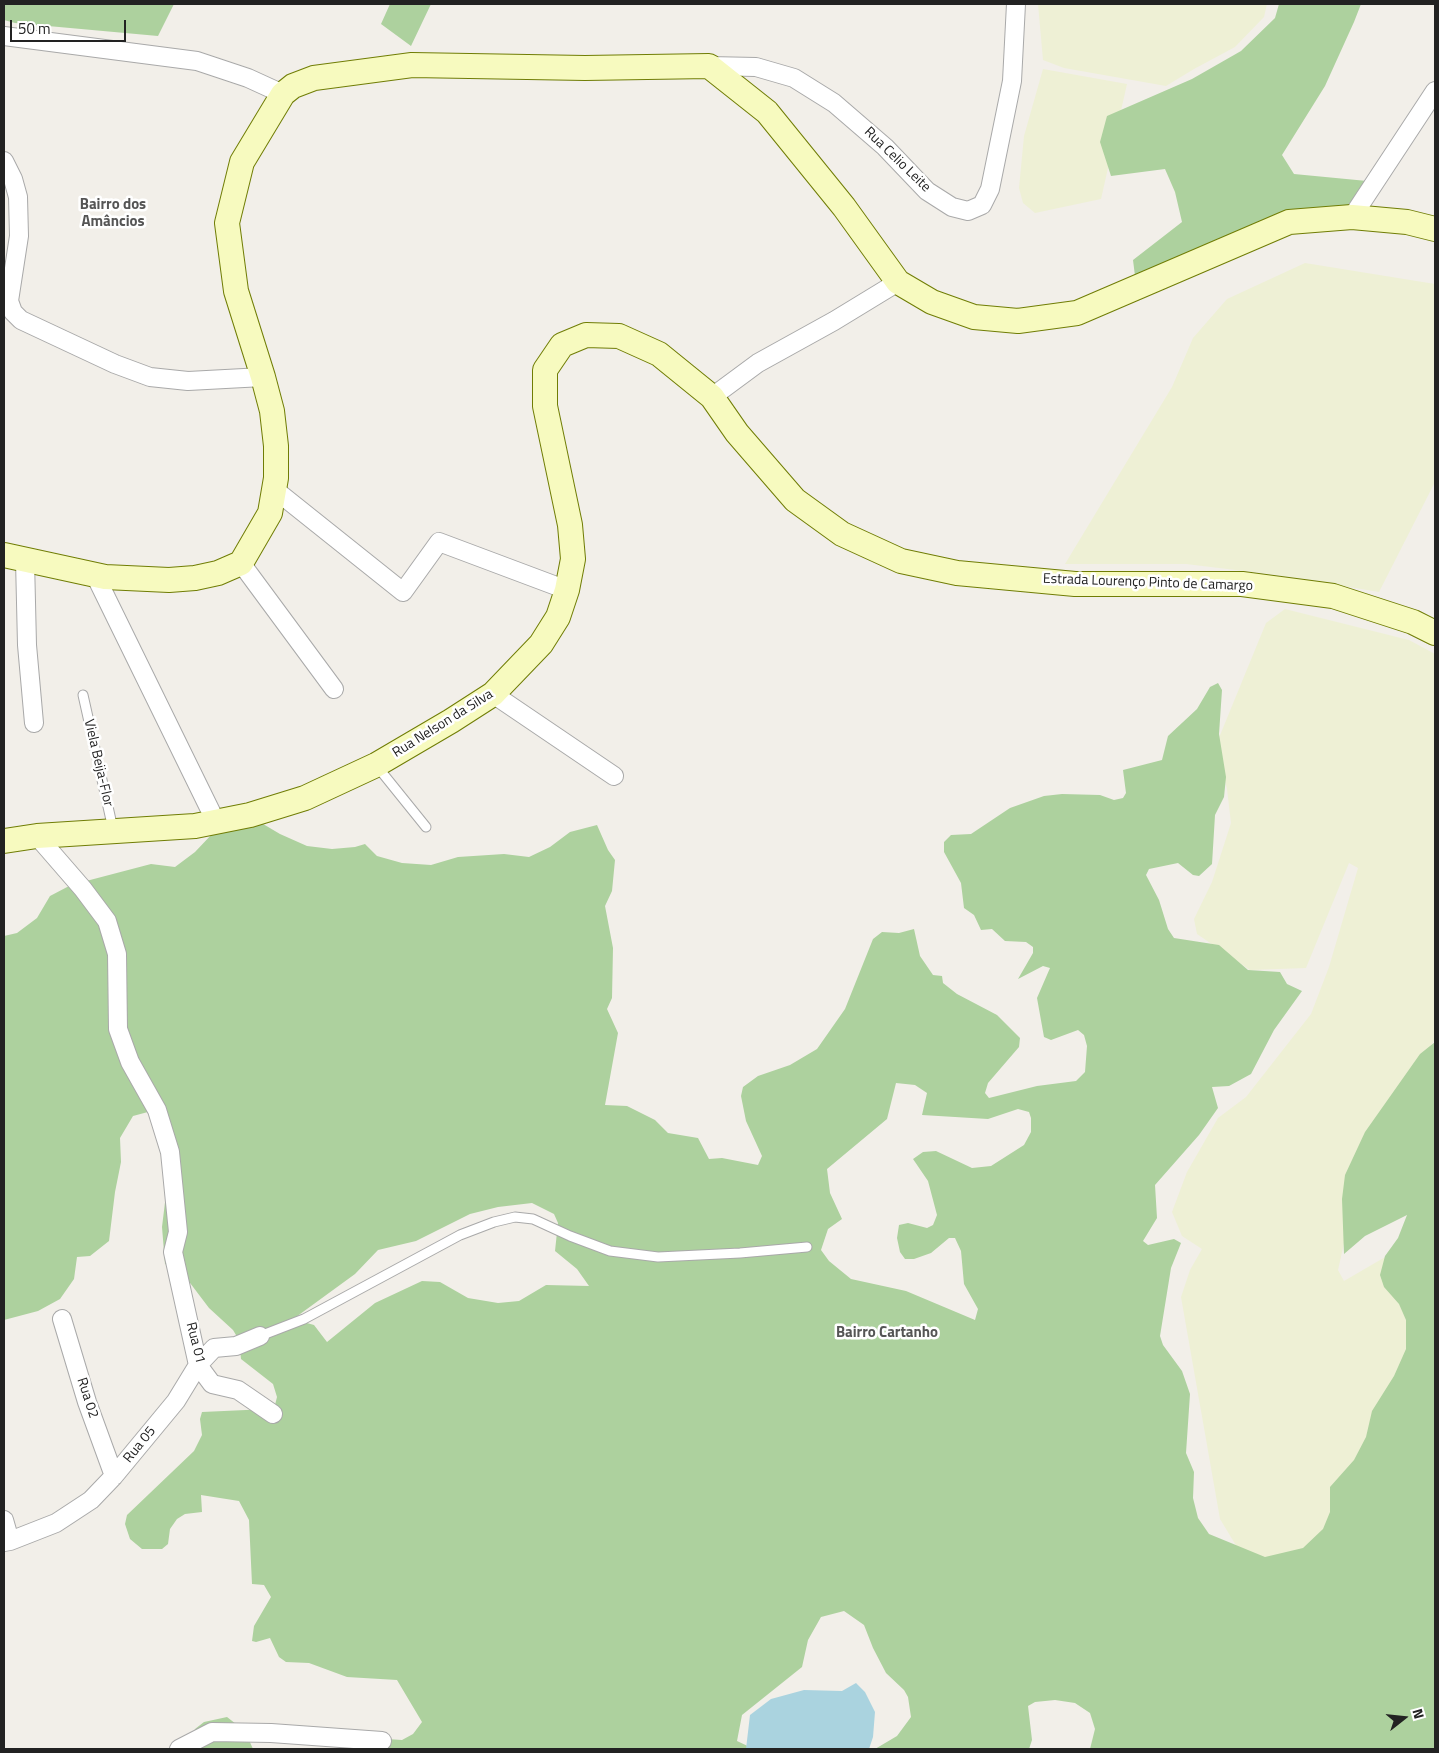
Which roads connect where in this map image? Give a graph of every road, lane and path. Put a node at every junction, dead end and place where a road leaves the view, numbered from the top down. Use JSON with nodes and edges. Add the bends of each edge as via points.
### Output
{"nodes":[{"id":1,"x":1016,"y":4,"type":"edge"},
{"id":2,"x":4,"y":36,"type":"edge"},
{"id":3,"x":709,"y":66,"type":"junction"},
{"id":4,"x":1435,"y":91,"type":"edge"},
{"id":5,"x":282,"y":94,"type":"junction"},
{"id":6,"x":4,"y":161,"type":"edge"},
{"id":7,"x":8,"y":181,"type":"edge"},
{"id":8,"x":1352,"y":218,"type":"junction"},
{"id":9,"x":1435,"y":229,"type":"edge"},
{"id":10,"x":898,"y":282,"type":"junction"},
{"id":11,"x":264,"y":377,"type":"junction"},
{"id":12,"x":712,"y":397,"type":"junction"},
{"id":13,"x":274,"y":489,"type":"junction"},
{"id":14,"x":14,"y":557,"type":"edge"},
{"id":15,"x":241,"y":563,"type":"junction"},
{"id":16,"x":95,"y":575,"type":"junction"},
{"id":17,"x":567,"y":590,"type":"junction"},
{"id":18,"x":1435,"y":633,"type":"edge"},
{"id":19,"x":334,"y":689,"type":"dead end"},
{"id":20,"x":493,"y":694,"type":"junction"},
{"id":21,"x":82,"y":695,"type":"dead end"},
{"id":22,"x":34,"y":723,"type":"dead end"},
{"id":23,"x":376,"y":765,"type":"junction"},
{"id":24,"x":614,"y":776,"type":"dead end"},
{"id":25,"x":216,"y":822,"type":"junction"},
{"id":26,"x":426,"y":827,"type":"dead end"},
{"id":27,"x":113,"y":832,"type":"junction"},
{"id":28,"x":37,"y":836,"type":"junction"},
{"id":29,"x":4,"y":841,"type":"edge"},
{"id":30,"x":806,"y":1247,"type":"dead end"},
{"id":31,"x":62,"y":1319,"type":"dead end"},
{"id":32,"x":260,"y":1336,"type":"joint"},
{"id":33,"x":198,"y":1365,"type":"junction"},
{"id":34,"x":273,"y":1414,"type":"dead end"},
{"id":35,"x":114,"y":1476,"type":"junction"},
{"id":36,"x":4,"y":1520,"type":"edge"},
{"id":37,"x":7,"y":1541,"type":"edge"},
{"id":38,"x":382,"y":1741,"type":"dead end"},
{"id":39,"x":180,"y":1749,"type":"edge"}],
"edges":[{"from":1,"to":3,"type":"street","name":"Rua Celio Leite","via":[[1012,81],[990,189],[982,205],[968,211],[952,207],[927,191],[885,147],[834,103],[794,78],[756,67]]},
{"from":2,"to":5,"type":"street","via":[[197,62],[248,78]]},
{"from":3,"to":5,"type":"street","via":[[412,65],[314,78],[292,86]]},
{"from":3,"to":10,"type":"street","via":[[767,112],[844,207]]},
{"from":4,"to":8,"type":"street"},
{"from":5,"to":11,"type":"street","via":[[242,162],[227,223],[236,291]]},
{"from":6,"to":7,"type":"street"},
{"from":7,"to":11,"type":"street","via":[[18,197],[19,236],[9,301],[21,320],[150,377],[188,381]]},
{"from":8,"to":9,"type":"street","via":[[1407,222]]},
{"from":8,"to":10,"type":"street","via":[[1289,222],[1077,313],[1018,321],[974,317],[932,302]]},
{"from":10,"to":12,"type":"street","via":[[758,363]]},
{"from":11,"to":13,"type":"street","via":[[276,446]]},
{"from":12,"to":17,"type":"street","name":"Rua Nelson da Silva","via":[[658,354],[619,336],[586,335],[562,345],[545,370],[545,406],[570,525],[573,559]]},
{"from":12,"to":18,"type":"street","name":"Estrada Lourenço Pinto de Camargo","via":[[737,433],[795,500],[842,534],[900,561],[957,573],[1075,584],[1242,584],[1333,596],[1413,622]]},
{"from":13,"to":15,"type":"street","via":[[270,513]]},
{"from":13,"to":17,"type":"street","via":[[403,592],[439,542]]},
{"from":14,"to":16,"type":"street"},
{"from":14,"to":22,"type":"street"},
{"from":15,"to":16,"type":"street","via":[[195,578],[169,580]]},
{"from":15,"to":19,"type":"street"},
{"from":16,"to":25,"type":"street"},
{"from":17,"to":20,"type":"street","name":"Rua Nelson da Silva","via":[[558,618],[541,644]]},
{"from":20,"to":23,"type":"street","name":"Rua Nelson da Silva"},
{"from":20,"to":24,"type":"street"},
{"from":21,"to":27,"type":"lane","name":"Viela Beija-Flor"},
{"from":23,"to":25,"type":"street","name":"Rua Nelson da Silva","via":[[305,798]]},
{"from":23,"to":26,"type":"lane"},
{"from":25,"to":27,"type":"street","name":"Rua Nelson da Silva"},
{"from":27,"to":28,"type":"street","name":"Rua Nelson da Silva"},
{"from":28,"to":29,"type":"street","name":"Rua Nelson da Silva"},
{"from":28,"to":33,"type":"street","name":"Rua 01","via":[[107,922],[117,954],[118,1029],[130,1062],[158,1110],[170,1152],[178,1232],[174,1252]]},
{"from":30,"to":32,"type":"lane","via":[[658,1256],[610,1251],[533,1219],[515,1217],[460,1235],[304,1319]]},
{"from":31,"to":35,"type":"street","name":"Rua 02"},
{"from":32,"to":33,"type":"street","name":"Rua 05","via":[[236,1346],[214,1348]]},
{"from":33,"to":34,"type":"street","name":"Rua 01","via":[[212,1384],[238,1390]]},
{"from":33,"to":35,"type":"street","name":"Rua 05","via":[[176,1401]]},
{"from":35,"to":37,"type":"street","name":"Rua 05","via":[[91,1500],[56,1523]]},
{"from":36,"to":37,"type":"street"},
{"from":38,"to":39,"type":"street","via":[[212,1732]]}]}
